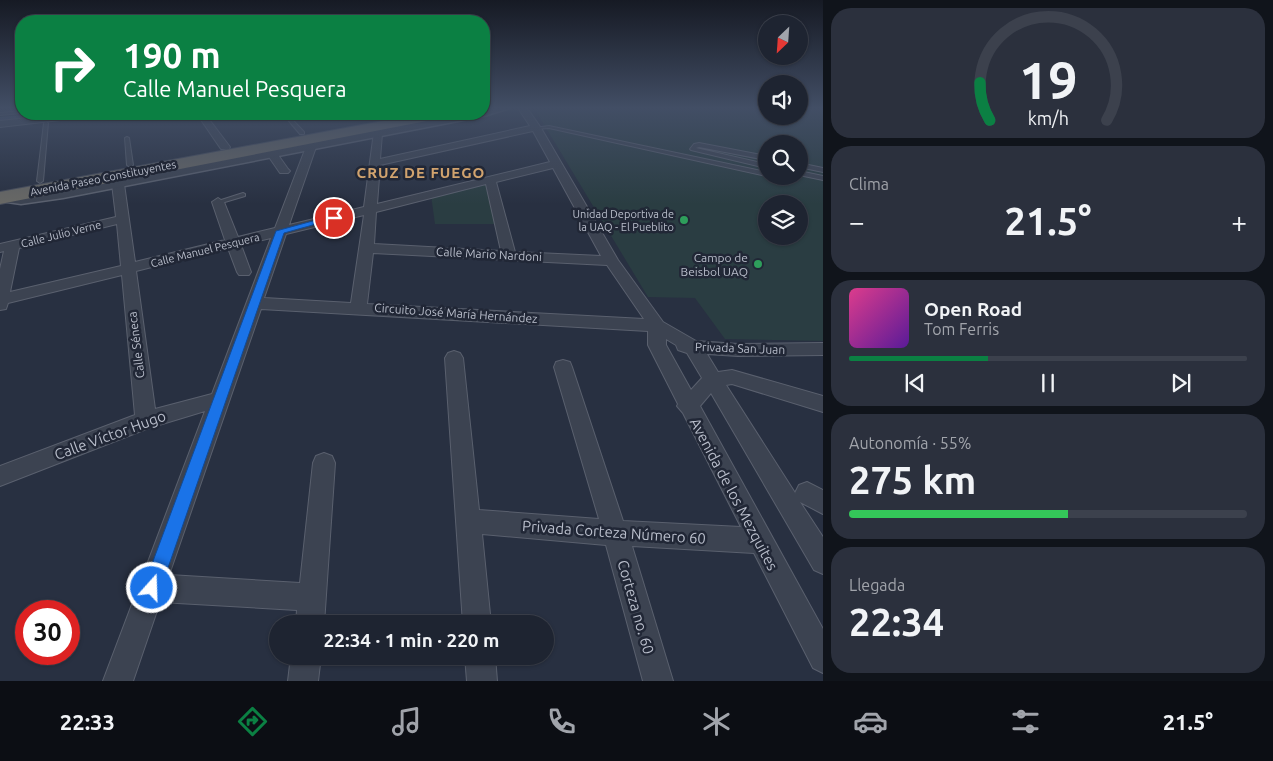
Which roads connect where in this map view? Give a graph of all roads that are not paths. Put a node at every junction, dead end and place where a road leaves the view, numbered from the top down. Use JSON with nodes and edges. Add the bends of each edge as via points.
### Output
{"nodes":[{"id":1,"x":44,"y":140,"type":"edge"},
{"id":2,"x":126,"y":140,"type":"edge"},
{"id":3,"x":220,"y":140,"type":"edge"},
{"id":4,"x":302,"y":140,"type":"edge"},
{"id":5,"x":307,"y":140,"type":"junction"},
{"id":6,"x":375,"y":140,"type":"edge"},
{"id":7,"x":482,"y":140,"type":"edge"},
{"id":8,"x":542,"y":140,"type":"edge"},
{"id":9,"x":608,"y":140,"type":"edge"},
{"id":10,"x":225,"y":147,"type":"junction"},
{"id":11,"x":272,"y":154,"type":"junction"},
{"id":12,"x":758,"y":156,"type":"edge"},
{"id":13,"x":376,"y":163,"type":"junction"},
{"id":14,"x":555,"y":164,"type":"junction"},
{"id":15,"x":758,"y":164,"type":"edge"},
{"id":16,"x":130,"y":165,"type":"junction"},
{"id":17,"x":808,"y":167,"type":"edge"},
{"id":18,"x":823,"y":170,"type":"edge"},
{"id":19,"x":284,"y":171,"type":"dead end"},
{"id":20,"x":758,"y":172,"type":"edge"},
{"id":21,"x":808,"y":175,"type":"edge"},
{"id":22,"x":823,"y":178,"type":"edge"},
{"id":23,"x":490,"y":179,"type":"junction"},
{"id":24,"x":40,"y":181,"type":"junction"},
{"id":25,"x":118,"y":184,"type":"junction"},
{"id":26,"x":1,"y":195,"type":"edge"},
{"id":27,"x":243,"y":195,"type":"dead end"},
{"id":28,"x":218,"y":202,"type":"joint"},
{"id":29,"x":370,"y":209,"type":"junction"},
{"id":30,"x":123,"y":219,"type":"junction"},
{"id":31,"x":281,"y":231,"type":"junction"},
{"id":32,"x":233,"y":242,"type":"junction"},
{"id":33,"x":6,"y":247,"type":"edge"},
{"id":34,"x":367,"y":248,"type":"junction"},
{"id":35,"x":509,"y":255,"type":"junction"},
{"id":36,"x":611,"y":261,"type":"junction"},
{"id":37,"x":4,"y":268,"type":"edge"},
{"id":38,"x":128,"y":269,"type":"junction"},
{"id":39,"x":244,"y":272,"type":"dead end"},
{"id":40,"x":0,"y":301,"type":"edge"},
{"id":41,"x":255,"y":302,"type":"junction"},
{"id":42,"x":359,"y":307,"type":"junction"},
{"id":43,"x":657,"y":335,"type":"junction"},
{"id":44,"x":693,"y":347,"type":"junction"},
{"id":45,"x":823,"y":349,"type":"edge"},
{"id":46,"x":454,"y":358,"type":"dead end"},
{"id":47,"x":563,"y":367,"type":"dead end"},
{"id":48,"x":712,"y":380,"type":"junction"},
{"id":49,"x":221,"y":399,"type":"junction"},
{"id":50,"x":823,"y":404,"type":"edge"},
{"id":51,"x":687,"y":406,"type":"junction"},
{"id":52,"x":146,"y":420,"type":"junction"},
{"id":53,"x":324,"y":463,"type":"dead end"},
{"id":54,"x":0,"y":476,"type":"edge"},
{"id":55,"x":468,"y":521,"type":"junction"},
{"id":56,"x":615,"y":534,"type":"junction"},
{"id":57,"x":760,"y":541,"type":"junction"},
{"id":58,"x":823,"y":561,"type":"edge"},
{"id":59,"x":152,"y":588,"type":"junction"},
{"id":60,"x":314,"y":597,"type":"junction"},
{"id":61,"x":311,"y":615,"type":"edge"},
{"id":62,"x":476,"y":615,"type":"edge"},
{"id":63,"x":823,"y":658,"type":"edge"},
{"id":64,"x":305,"y":665,"type":"edge"},
{"id":65,"x":481,"y":665,"type":"edge"},
{"id":66,"x":118,"y":681,"type":"edge"},
{"id":67,"x":303,"y":681,"type":"edge"},
{"id":68,"x":482,"y":681,"type":"edge"},
{"id":69,"x":658,"y":681,"type":"edge"}],
"edges":[{"from":1,"to":24,"type":"lane"},
{"from":2,"to":16,"type":"lane"},
{"from":3,"to":10,"type":"street"},
{"from":4,"to":26,"type":"highway","name":"Avenida Paseo Constituyentes"},
{"from":5,"to":10,"type":"highway","name":"Avenida Paseo Constituyentes"},
{"from":5,"to":11,"type":"street"},
{"from":5,"to":31,"type":"street"},
{"from":6,"to":13,"type":"street"},
{"from":7,"to":13,"type":"street"},
{"from":8,"to":14,"type":"street","name":"Avenida de los Mezquites"},
{"from":9,"to":20,"type":"lane"},
{"from":10,"to":16,"type":"highway","name":"Avenida Paseo Constituyentes"},
{"from":11,"to":19,"type":"street"},
{"from":11,"to":25,"type":"street"},
{"from":12,"to":15,"type":"lane","via":[[699,145],[693,149]]},
{"from":13,"to":29,"type":"street"},
{"from":14,"to":23,"type":"street","name":"Calle Manuel Pesquera"},
{"from":14,"to":36,"type":"street","name":"Avenida de los Mezquites"},
{"from":16,"to":24,"type":"highway","name":"Avenida Paseo Constituyentes"},
{"from":17,"to":18,"type":"lane"},
{"from":21,"to":22,"type":"lane"},
{"from":23,"to":29,"type":"street","name":"Calle Manuel Pesquera"},
{"from":23,"to":35,"type":"street"},
{"from":24,"to":26,"type":"highway","name":"Avenida Paseo Constituyentes"},
{"from":25,"to":26,"type":"street","via":[[21,200]]},
{"from":25,"to":30,"type":"street","name":"Calle Séneca"},
{"from":27,"to":28,"type":"lane"},
{"from":28,"to":32,"type":"street"},
{"from":29,"to":31,"type":"street","name":"Calle Manuel Pesquera"},
{"from":29,"to":34,"type":"street"},
{"from":30,"to":33,"type":"street","name":"Calle Julio Verne"},
{"from":30,"to":38,"type":"street","name":"Calle Séneca"},
{"from":31,"to":32,"type":"street","name":"Calle Manuel Pesquera"},
{"from":31,"to":41,"type":"street"},
{"from":32,"to":38,"type":"street","name":"Calle Manuel Pesquera"},
{"from":32,"to":39,"type":"street"},
{"from":33,"to":37,"type":"street"},
{"from":34,"to":35,"type":"street","name":"Calle Mario Nardoni"},
{"from":34,"to":42,"type":"street"},
{"from":35,"to":36,"type":"street","name":"Calle Mario Nardoni"},
{"from":36,"to":43,"type":"street","name":"Avenida de los Mezquites"},
{"from":37,"to":40,"type":"street"},
{"from":38,"to":40,"type":"street","name":"Calle Manuel Pesquera"},
{"from":38,"to":52,"type":"street","name":"Calle Séneca"},
{"from":41,"to":42,"type":"street","name":"Circuito José María Hernández"},
{"from":41,"to":49,"type":"street"},
{"from":42,"to":43,"type":"street","name":"Circuito José María Hernández"},
{"from":43,"to":44,"type":"street","name":"Avenida de los Mezquites"},
{"from":43,"to":51,"type":"street","name":"Avenida de los Mezquites"},
{"from":44,"to":45,"type":"street","name":"Privada San Juan"},
{"from":44,"to":48,"type":"street","name":"Avenida de los Mezquites"},
{"from":46,"to":55,"type":"street"},
{"from":47,"to":56,"type":"street","name":"Corteza no. 60"},
{"from":48,"to":50,"type":"street","via":[[732,377]]},
{"from":48,"to":51,"type":"street"},
{"from":48,"to":58,"type":"street","name":"Avenida de los Mezquites"},
{"from":49,"to":52,"type":"street","name":"Calle Víctor Hugo"},
{"from":49,"to":59,"type":"street"},
{"from":51,"to":57,"type":"street","name":"Avenida de los Mezquites"},
{"from":52,"to":54,"type":"street","name":"Calle Víctor Hugo"},
{"from":53,"to":60,"type":"street"},
{"from":55,"to":56,"type":"street","name":"Privada Corteza Número 60"},
{"from":55,"to":62,"type":"street"},
{"from":56,"to":57,"type":"street","name":"Privada Corteza Número 60"},
{"from":56,"to":69,"type":"street","name":"Corteza no. 60"},
{"from":57,"to":63,"type":"street","name":"Avenida de los Mezquites"},
{"from":59,"to":60,"type":"street"},
{"from":59,"to":66,"type":"street"},
{"from":60,"to":61,"type":"street"},
{"from":64,"to":67,"type":"street"},
{"from":65,"to":68,"type":"street"}]}
